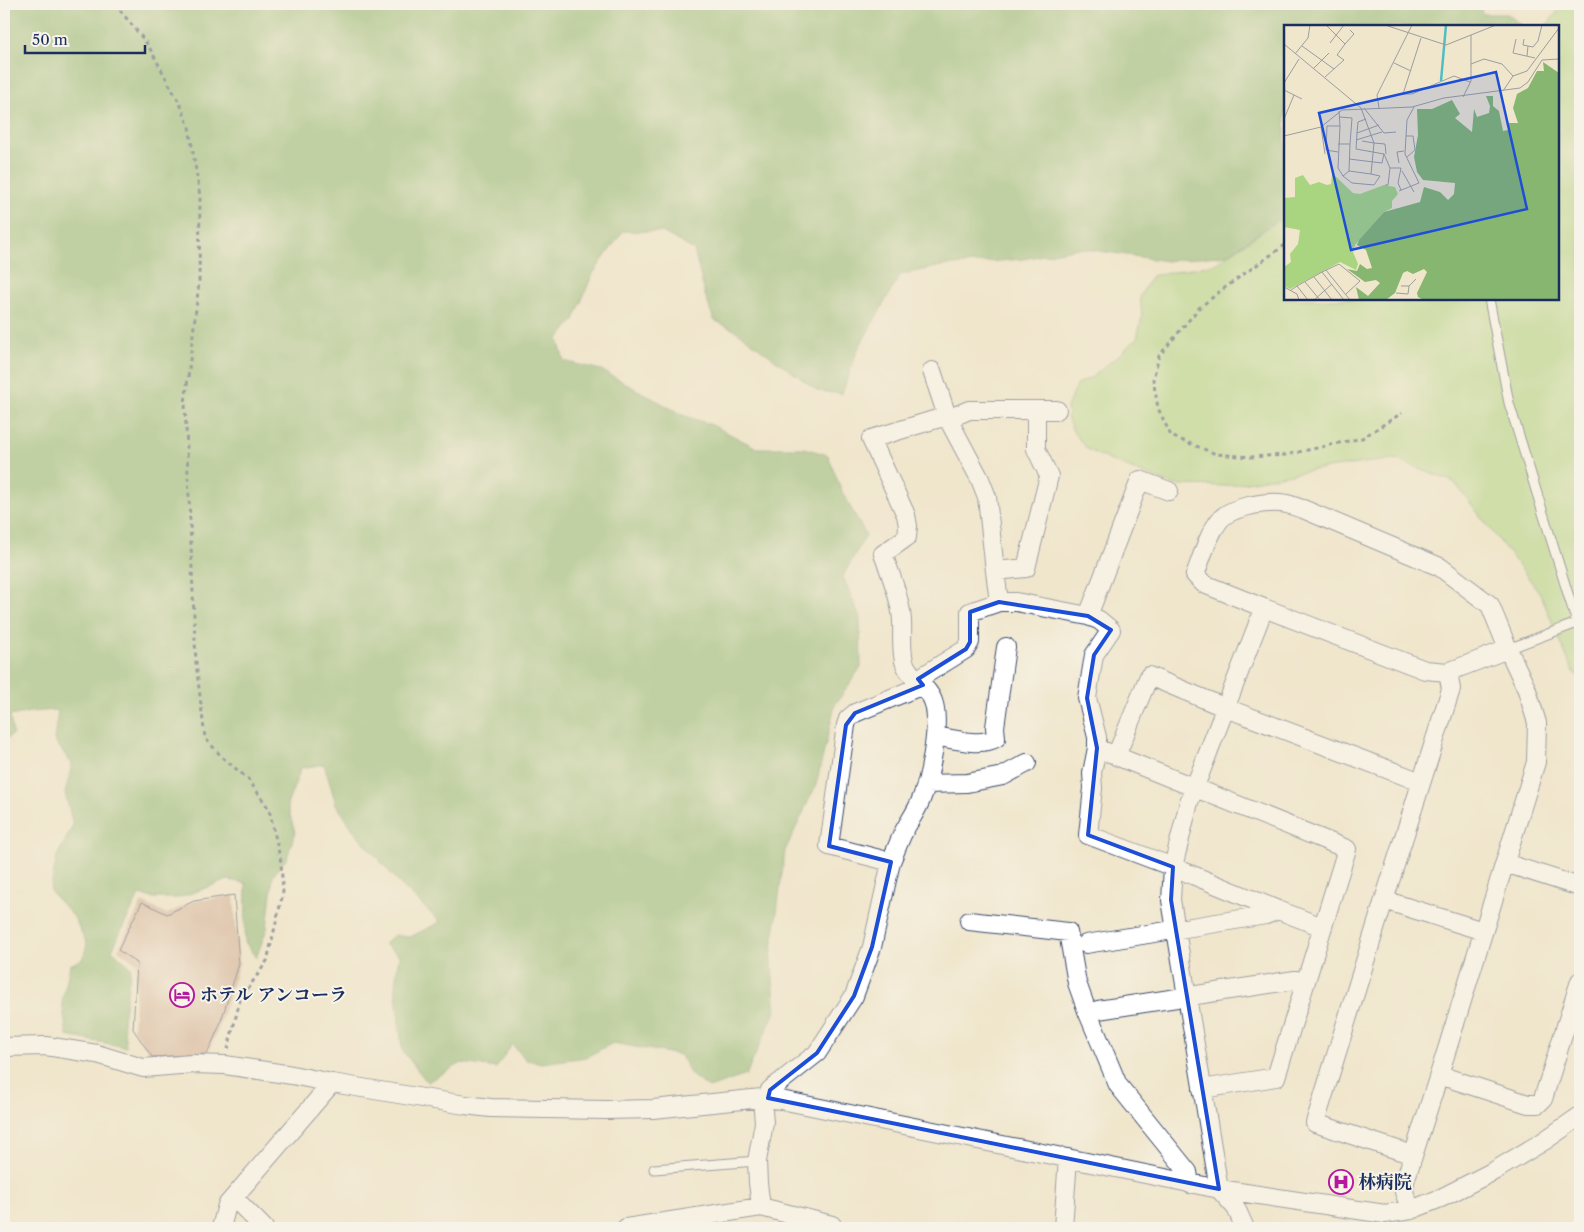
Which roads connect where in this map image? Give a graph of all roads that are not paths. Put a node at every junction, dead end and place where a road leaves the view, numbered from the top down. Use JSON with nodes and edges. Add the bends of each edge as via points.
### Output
{"nodes":[{"id":1,"x":1489,"y":300,"type":"edge"},
{"id":2,"x":932,"y":371,"type":"dead end"},
{"id":3,"x":1036,"y":410,"type":"junction"},
{"id":4,"x":1057,"y":410,"type":"dead end"},
{"id":5,"x":948,"y":419,"type":"junction"},
{"id":6,"x":1168,"y":490,"type":"dead end"},
{"id":7,"x":995,"y":570,"type":"junction"},
{"id":8,"x":999,"y":602,"type":"junction"},
{"id":9,"x":1264,"y":608,"type":"junction"},
{"id":10,"x":1088,"y":616,"type":"junction"},
{"id":11,"x":1006,"y":647,"type":"dead end"},
{"id":12,"x":1508,"y":648,"type":"junction"},
{"id":13,"x":1448,"y":672,"type":"junction"},
{"id":14,"x":921,"y":682,"type":"junction"},
{"id":15,"x":1226,"y":708,"type":"junction"},
{"id":16,"x":935,"y":736,"type":"junction"},
{"id":17,"x":1097,"y":748,"type":"junction"},
{"id":18,"x":1116,"y":756,"type":"junction"},
{"id":19,"x":1027,"y":763,"type":"dead end"},
{"id":20,"x":1421,"y":782,"type":"junction"},
{"id":21,"x":926,"y":784,"type":"junction"},
{"id":22,"x":1195,"y":788,"type":"junction"},
{"id":23,"x":891,"y":862,"type":"junction"},
{"id":24,"x":1504,"y":863,"type":"junction"},
{"id":25,"x":1173,"y":867,"type":"junction"},
{"id":26,"x":1580,"y":887,"type":"edge"},
{"id":27,"x":1384,"y":900,"type":"junction"},
{"id":28,"x":1278,"y":910,"type":"junction"},
{"id":29,"x":970,"y":921,"type":"dead end"},
{"id":30,"x":1322,"y":927,"type":"junction"},
{"id":31,"x":1176,"y":929,"type":"junction"},
{"id":32,"x":1484,"y":931,"type":"junction"},
{"id":33,"x":1086,"y":944,"type":"dead end"},
{"id":34,"x":1306,"y":981,"type":"junction"},
{"id":35,"x":1580,"y":981,"type":"edge"},
{"id":36,"x":1187,"y":996,"type":"junction"},
{"id":37,"x":1098,"y":1010,"type":"dead end"},
{"id":38,"x":4,"y":1047,"type":"edge"},
{"id":39,"x":1439,"y":1075,"type":"junction"},
{"id":40,"x":332,"y":1083,"type":"junction"},
{"id":41,"x":1202,"y":1090,"type":"junction"},
{"id":42,"x":765,"y":1098,"type":"junction"},
{"id":43,"x":1580,"y":1116,"type":"edge"},
{"id":44,"x":1413,"y":1155,"type":"junction"},
{"id":45,"x":1068,"y":1158,"type":"junction"},
{"id":46,"x":757,"y":1161,"type":"junction"},
{"id":47,"x":654,"y":1169,"type":"dead end"},
{"id":48,"x":1190,"y":1184,"type":"junction"},
{"id":49,"x":1218,"y":1189,"type":"junction"},
{"id":50,"x":234,"y":1198,"type":"junction"},
{"id":51,"x":762,"y":1207,"type":"junction"},
{"id":52,"x":1411,"y":1210,"type":"junction"},
{"id":53,"x":221,"y":1228,"type":"edge"},
{"id":54,"x":264,"y":1228,"type":"edge"},
{"id":55,"x":626,"y":1228,"type":"edge"},
{"id":56,"x":830,"y":1228,"type":"edge"},
{"id":57,"x":1063,"y":1228,"type":"edge"},
{"id":58,"x":1245,"y":1228,"type":"edge"}],
"edges":[{"from":1,"to":12,"type":"lane","via":[[1509,403],[1577,624]]},
{"from":2,"to":5,"type":"street"},
{"from":3,"to":4,"type":"street"},
{"from":3,"to":5,"type":"street","via":[[969,410]]},
{"from":3,"to":7,"type":"street","via":[[1036,450],[1050,476],[1026,568]]},
{"from":5,"to":7,"type":"street","via":[[987,497]]},
{"from":5,"to":14,"type":"street","via":[[940,418],[871,439],[907,520],[907,537],[883,554],[902,614],[901,644],[905,663],[910,674]]},
{"from":6,"to":10,"type":"street","via":[[1140,480]]},
{"from":7,"to":8,"type":"street"},
{"from":8,"to":10,"type":"street","via":[[1016,602]]},
{"from":8,"to":14,"type":"street","via":[[970,612],[970,642],[966,649]]},
{"from":9,"to":12,"type":"street","via":[[1204,584],[1195,575],[1208,540],[1220,520],[1234,511],[1259,503],[1282,503],[1440,567],[1490,605]]},
{"from":9,"to":13,"type":"street","via":[[1424,670]]},
{"from":9,"to":15,"type":"street"},
{"from":10,"to":17,"type":"street","via":[[1111,630],[1094,655],[1087,698]]},
{"from":11,"to":16,"type":"street","via":[[996,738],[989,742]]},
{"from":12,"to":13,"type":"street"},
{"from":12,"to":24,"type":"street","via":[[1527,690],[1537,723],[1536,762]]},
{"from":13,"to":20,"type":"street","via":[[1451,689]]},
{"from":14,"to":16,"type":"street","via":[[934,704]]},
{"from":14,"to":23,"type":"street","via":[[855,713],[846,725],[829,846]]},
{"from":15,"to":18,"type":"street","via":[[1149,676]]},
{"from":15,"to":20,"type":"street"},
{"from":15,"to":22,"type":"street"},
{"from":16,"to":21,"type":"street"},
{"from":17,"to":18,"type":"street"},
{"from":17,"to":25,"type":"street","via":[[1092,772],[1088,835]]},
{"from":18,"to":22,"type":"street"},
{"from":19,"to":21,"type":"street","via":[[1003,776],[967,783]]},
{"from":20,"to":27,"type":"street"},
{"from":21,"to":23,"type":"street"},
{"from":22,"to":25,"type":"street"},
{"from":22,"to":30,"type":"street","via":[[1347,849]]},
{"from":23,"to":42,"type":"street","via":[[872,947],[854,996],[818,1054],[770,1090]]},
{"from":24,"to":26,"type":"street"},
{"from":24,"to":32,"type":"street"},
{"from":25,"to":28,"type":"street"},
{"from":25,"to":31,"type":"street","via":[[1171,900]]},
{"from":27,"to":32,"type":"street"},
{"from":27,"to":44,"type":"street","via":[[1315,1123]]},
{"from":28,"to":30,"type":"street"},
{"from":28,"to":31,"type":"street","via":[[1266,915]]},
{"from":29,"to":48,"type":"street","via":[[1068,932],[1077,983],[1118,1085],[1188,1172]]},
{"from":30,"to":34,"type":"street"},
{"from":31,"to":33,"type":"street"},
{"from":31,"to":36,"type":"street"},
{"from":32,"to":39,"type":"street"},
{"from":34,"to":36,"type":"street"},
{"from":34,"to":41,"type":"street","via":[[1276,1077]]},
{"from":35,"to":39,"type":"street","via":[[1543,1099],[1538,1104],[1528,1104]]},
{"from":36,"to":37,"type":"street"},
{"from":36,"to":41,"type":"street"},
{"from":38,"to":40,"type":"street","via":[[46,1046],[97,1054],[143,1068],[225,1065]]},
{"from":39,"to":44,"type":"street"},
{"from":40,"to":42,"type":"street","via":[[491,1108],[653,1109]]},
{"from":40,"to":50,"type":"street"},
{"from":41,"to":49,"type":"street"},
{"from":42,"to":45,"type":"street"},
{"from":42,"to":46,"type":"street"},
{"from":43,"to":52,"type":"street","via":[[1544,1142],[1494,1171]]},
{"from":44,"to":52,"type":"street","via":[[1404,1192]]},
{"from":45,"to":48,"type":"street"},
{"from":45,"to":57,"type":"street"},
{"from":46,"to":47,"type":"lane"},
{"from":46,"to":51,"type":"street"},
{"from":48,"to":49,"type":"street"},
{"from":49,"to":52,"type":"street","via":[[1385,1214]]},
{"from":49,"to":58,"type":"street","via":[[1236,1208]]},
{"from":50,"to":53,"type":"street","via":[[227,1205]]},
{"from":50,"to":54,"type":"street"},
{"from":51,"to":55,"type":"street"},
{"from":51,"to":56,"type":"street","via":[[832,1225]]}]}
